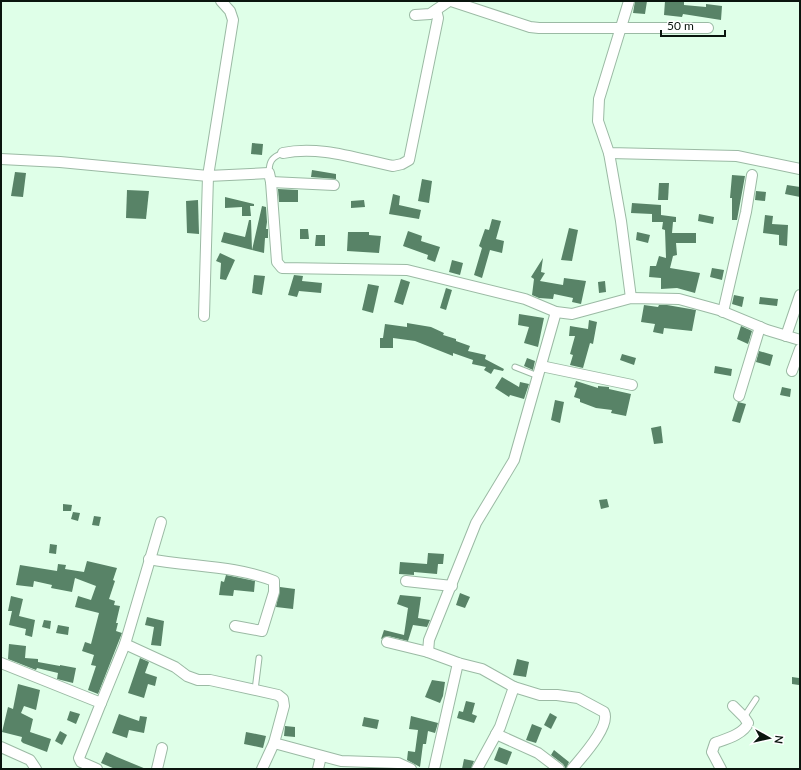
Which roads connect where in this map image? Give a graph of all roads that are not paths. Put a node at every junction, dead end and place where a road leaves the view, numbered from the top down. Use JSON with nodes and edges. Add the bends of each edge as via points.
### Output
{"nodes":[{"id":1,"x":221,"y":1,"type":"edge"},
{"id":2,"x":450,"y":1,"type":"edge"},
{"id":3,"x":629,"y":1,"type":"edge"},
{"id":4,"x":436,"y":10,"type":"junction"},
{"id":5,"x":415,"y":15,"type":"dead end"},
{"id":6,"x":621,"y":28,"type":"junction"},
{"id":7,"x":708,"y":28,"type":"dead end"},
{"id":8,"x":283,"y":153,"type":"joint"},
{"id":9,"x":609,"y":154,"type":"junction"},
{"id":10,"x":1,"y":159,"type":"edge"},
{"id":11,"x":800,"y":169,"type":"edge"},
{"id":12,"x":752,"y":175,"type":"dead end"},
{"id":13,"x":208,"y":176,"type":"junction"},
{"id":14,"x":270,"y":178,"type":"junction"},
{"id":15,"x":334,"y":185,"type":"dead end"},
{"id":16,"x":800,"y":295,"type":"edge"},
{"id":17,"x":631,"y":298,"type":"junction"},
{"id":18,"x":556,"y":312,"type":"junction"},
{"id":19,"x":723,"y":312,"type":"junction"},
{"id":20,"x":204,"y":316,"type":"dead end"},
{"id":21,"x":760,"y":327,"type":"junction"},
{"id":22,"x":786,"y":336,"type":"junction"},
{"id":23,"x":800,"y":340,"type":"edge"},
{"id":24,"x":800,"y":349,"type":"edge"},
{"id":25,"x":541,"y":366,"type":"junction"},
{"id":26,"x":515,"y":367,"type":"dead end"},
{"id":27,"x":792,"y":371,"type":"dead end"},
{"id":28,"x":538,"y":376,"type":"junction"},
{"id":29,"x":632,"y":384,"type":"dead end"},
{"id":30,"x":738,"y":396,"type":"dead end"},
{"id":31,"x":161,"y":522,"type":"dead end"},
{"id":32,"x":149,"y":559,"type":"junction"},
{"id":33,"x":406,"y":581,"type":"dead end"},
{"id":34,"x":452,"y":586,"type":"junction"},
{"id":35,"x":234,"y":626,"type":"dead end"},
{"id":36,"x":387,"y":642,"type":"dead end"},
{"id":37,"x":125,"y":644,"type":"junction"},
{"id":38,"x":428,"y":652,"type":"junction"},
{"id":39,"x":258,"y":658,"type":"dead end"},
{"id":40,"x":1,"y":663,"type":"edge"},
{"id":41,"x":458,"y":663,"type":"junction"},
{"id":42,"x":514,"y":687,"type":"junction"},
{"id":43,"x":255,"y":690,"type":"junction"},
{"id":44,"x":756,"y":699,"type":"dead end"},
{"id":45,"x":101,"y":703,"type":"junction"},
{"id":46,"x":733,"y":706,"type":"dead end"},
{"id":47,"x":744,"y":717,"type":"junction"},
{"id":48,"x":496,"y":734,"type":"junction"},
{"id":49,"x":274,"y":743,"type":"junction"},
{"id":50,"x":1,"y":747,"type":"edge"},
{"id":51,"x":162,"y":748,"type":"dead end"},
{"id":52,"x":322,"y":756,"type":"junction"},
{"id":53,"x":36,"y":769,"type":"edge"},
{"id":54,"x":97,"y":769,"type":"edge"},
{"id":55,"x":157,"y":769,"type":"edge"},
{"id":56,"x":262,"y":769,"type":"edge"},
{"id":57,"x":318,"y":769,"type":"edge"},
{"id":58,"x":410,"y":769,"type":"edge"},
{"id":59,"x":434,"y":769,"type":"edge"},
{"id":60,"x":477,"y":769,"type":"edge"},
{"id":61,"x":559,"y":769,"type":"edge"},
{"id":62,"x":572,"y":769,"type":"edge"},
{"id":63,"x":721,"y":769,"type":"edge"}],
"edges":[{"from":1,"to":13,"type":"street","via":[[230,11],[233,20]]},
{"from":2,"to":4,"type":"street"},
{"from":2,"to":6,"type":"street","via":[[530,27]]},
{"from":3,"to":6,"type":"street"},
{"from":4,"to":5,"type":"street","via":[[427,15]]},
{"from":4,"to":8,"type":"street","via":[[438,18],[409,160],[393,166],[320,151],[296,150]]},
{"from":6,"to":7,"type":"street"},
{"from":6,"to":9,"type":"street","via":[[599,99],[598,121]]},
{"from":8,"to":14,"type":"lane","via":[[274,157],[269,164]]},
{"from":9,"to":11,"type":"street","via":[[737,156]]},
{"from":9,"to":17,"type":"street","via":[[622,221]]},
{"from":10,"to":13,"type":"street"},
{"from":12,"to":19,"type":"street"},
{"from":13,"to":14,"type":"street"},
{"from":13,"to":20,"type":"street"},
{"from":14,"to":15,"type":"street"},
{"from":14,"to":18,"type":"street","via":[[277,262],[282,268],[407,270],[525,299]]},
{"from":16,"to":22,"type":"street"},
{"from":17,"to":18,"type":"street","via":[[572,314]]},
{"from":17,"to":19,"type":"street","via":[[679,299]]},
{"from":18,"to":25,"type":"street"},
{"from":19,"to":21,"type":"street"},
{"from":21,"to":22,"type":"street"},
{"from":21,"to":30,"type":"street"},
{"from":22,"to":23,"type":"street"},
{"from":24,"to":27,"type":"street"},
{"from":25,"to":28,"type":"street"},
{"from":25,"to":29,"type":"street"},
{"from":26,"to":28,"type":"lane"},
{"from":28,"to":34,"type":"street","via":[[514,460],[476,523]]},
{"from":31,"to":32,"type":"street"},
{"from":32,"to":35,"type":"street","via":[[176,565],[222,568],[274,581],[274,592],[262,631]]},
{"from":32,"to":37,"type":"street"},
{"from":33,"to":34,"type":"street"},
{"from":34,"to":38,"type":"street","via":[[429,640]]},
{"from":36,"to":38,"type":"street"},
{"from":37,"to":43,"type":"street","via":[[198,680],[210,680]]},
{"from":37,"to":45,"type":"street"},
{"from":38,"to":41,"type":"street"},
{"from":39,"to":43,"type":"lane"},
{"from":40,"to":45,"type":"street"},
{"from":41,"to":42,"type":"street","via":[[482,669]]},
{"from":41,"to":59,"type":"street"},
{"from":42,"to":48,"type":"street"},
{"from":42,"to":62,"type":"street","via":[[540,695],[578,698],[604,712],[606,720],[599,734]]},
{"from":43,"to":49,"type":"street","via":[[278,695],[283,699],[284,706]]},
{"from":44,"to":47,"type":"lane"},
{"from":45,"to":54,"type":"street","via":[[79,758]]},
{"from":46,"to":47,"type":"street"},
{"from":47,"to":63,"type":"street","via":[[748,723],[746,727],[728,739],[715,743],[712,752]]},
{"from":48,"to":60,"type":"street"},
{"from":48,"to":61,"type":"street","via":[[538,753]]},
{"from":49,"to":52,"type":"street"},
{"from":49,"to":56,"type":"street"},
{"from":50,"to":53,"type":"street","via":[[30,760]]},
{"from":51,"to":55,"type":"street"},
{"from":52,"to":57,"type":"street"},
{"from":52,"to":58,"type":"street","via":[[341,761],[398,763]]}]}
